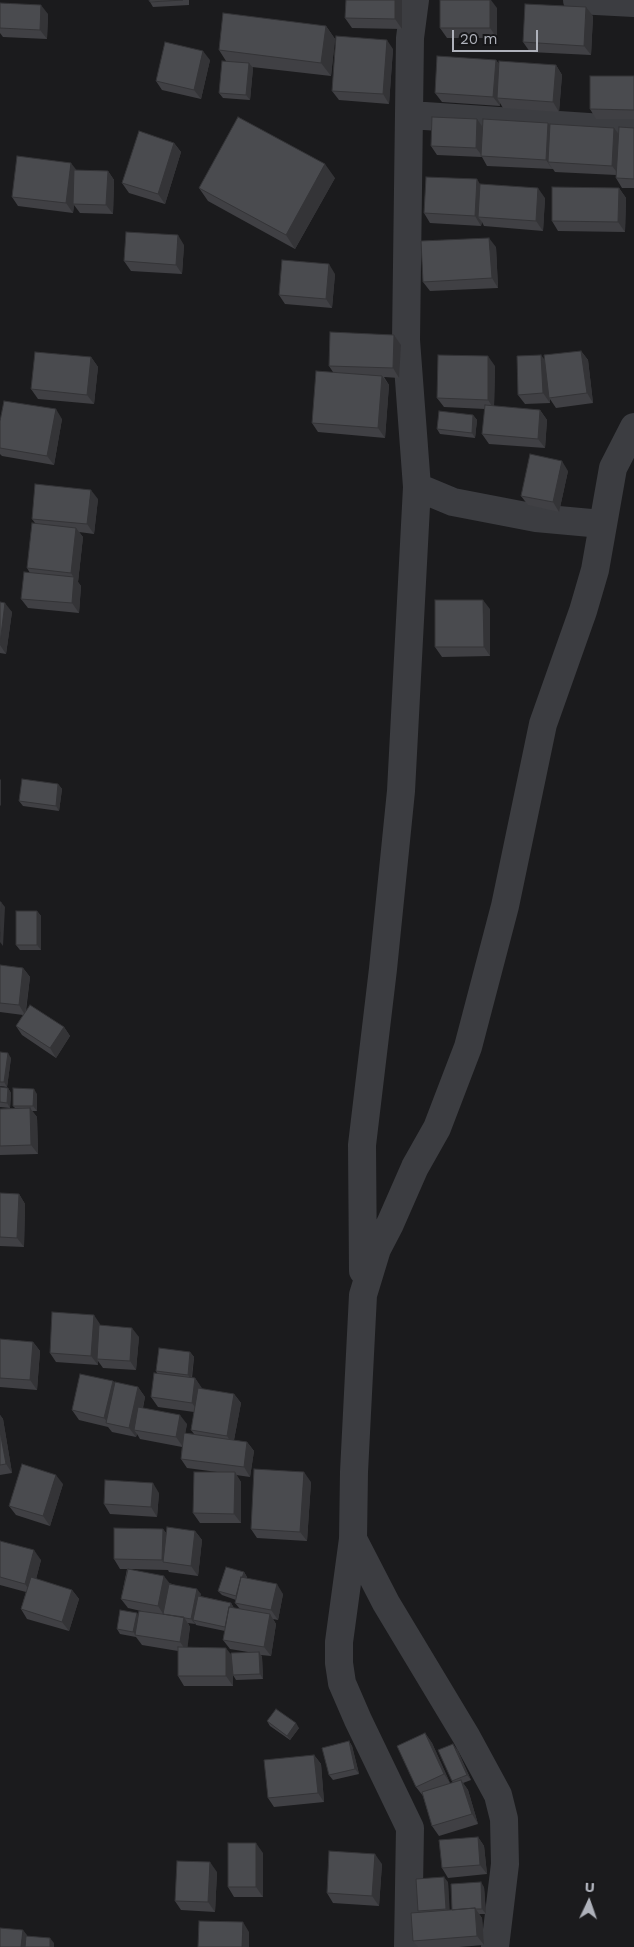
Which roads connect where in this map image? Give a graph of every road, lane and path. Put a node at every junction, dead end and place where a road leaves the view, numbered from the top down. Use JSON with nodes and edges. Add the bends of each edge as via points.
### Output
{"nodes":[{"id":1,"x":415,"y":0,"type":"edge"},
{"id":2,"x":578,"y":0,"type":"edge"},
{"id":3,"x":634,"y":3,"type":"edge"},
{"id":4,"x":410,"y":115,"type":"junction"},
{"id":5,"x":634,"y":130,"type":"edge"},
{"id":6,"x":634,"y":427,"type":"edge"},
{"id":7,"x":417,"y":487,"type":"junction"},
{"id":8,"x":602,"y":524,"type":"junction"},
{"id":9,"x":363,"y":1295,"type":"junction"},
{"id":10,"x":353,"y":1539,"type":"junction"},
{"id":11,"x":408,"y":1947,"type":"edge"},
{"id":12,"x":495,"y":1947,"type":"edge"}],
"edges":[{"from":1,"to":4,"type":"street","via":[[410,38]]},
{"from":2,"to":3,"type":"street"},
{"from":4,"to":5,"type":"street"},
{"from":4,"to":7,"type":"street","via":[[406,340]]},
{"from":6,"to":8,"type":"street","via":[[613,468]]},
{"from":7,"to":8,"type":"street","via":[[462,503],[536,518]]},
{"from":7,"to":9,"type":"street","via":[[401,791],[362,1145]]},
{"from":8,"to":9,"type":"street","via":[[595,570],[543,724],[505,906],[468,1047],[437,1128],[377,1249]]},
{"from":9,"to":10,"type":"street"},
{"from":10,"to":11,"type":"street","via":[[339,1663],[342,1682],[358,1720],[410,1828]]},
{"from":10,"to":12,"type":"street","via":[[386,1603],[498,1795],[504,1818],[505,1864]]}]}
